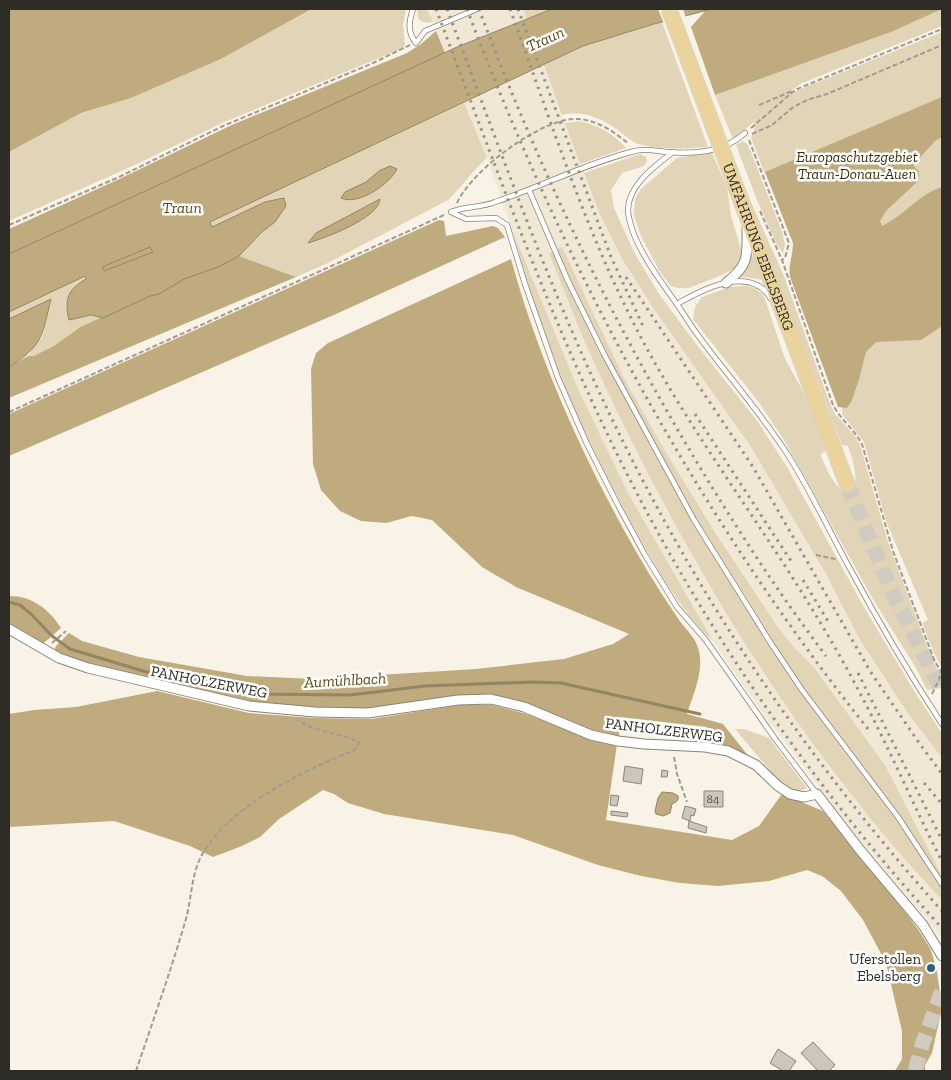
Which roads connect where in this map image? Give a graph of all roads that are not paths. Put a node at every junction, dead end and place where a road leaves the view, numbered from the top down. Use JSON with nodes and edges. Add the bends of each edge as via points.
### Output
{"nodes":[{"id":1,"x":412,"y":9,"type":"edge"},
{"id":2,"x":477,"y":9,"type":"edge"},
{"id":3,"x":669,"y":9,"type":"edge"},
{"id":4,"x":745,"y":133,"type":"road end"},
{"id":5,"x":673,"y":152,"type":"junction"},
{"id":6,"x":529,"y":190,"type":"junction"},
{"id":7,"x":747,"y":218,"type":"junction"},
{"id":8,"x":726,"y":283,"type":"junction"},
{"id":9,"x":677,"y":304,"type":"junction"},
{"id":10,"x":790,"y":333,"type":"junction"},
{"id":11,"x":847,"y":484,"type":"tunnel mouth"},
{"id":12,"x":9,"y":629,"type":"edge"},
{"id":13,"x":942,"y":724,"type":"edge"},
{"id":14,"x":817,"y":794,"type":"junction"},
{"id":15,"x":942,"y":884,"type":"edge"},
{"id":16,"x":942,"y":956,"type":"edge"}],
"edges":[{"from":1,"to":2,"type":"lane","via":[[410,31],[416,43],[425,31]]},
{"from":3,"to":7,"type":"main road","name":"UMFAHRUNG EBELSBERG","bridge":true},
{"from":4,"to":5,"type":"lane","via":[[736,141],[715,150]]},
{"from":5,"to":6,"type":"lane","via":[[637,150]]},
{"from":5,"to":9,"type":"lane","via":[[636,186],[628,209],[634,232],[650,266]]},
{"from":6,"to":14,"type":"lane","via":[[494,203],[453,211],[466,219],[496,218],[507,225],[558,378],[624,516],[677,607],[705,639]]},
{"from":6,"to":15,"type":"lane","via":[[605,356],[694,520],[802,690],[898,817]]},
{"from":7,"to":8,"type":"street","via":[[747,259],[740,271]]},
{"from":7,"to":10,"type":"main road","name":"UMFAHRUNG EBELSBERG"},
{"from":8,"to":9,"type":"lane"},
{"from":8,"to":10,"type":"lane","via":[[751,282],[761,286]]},
{"from":9,"to":13,"type":"lane","via":[[789,457],[849,567]]},
{"from":10,"to":11,"type":"main road","name":"UMFAHRUNG EBELSBERG"},
{"from":12,"to":14,"type":"street","name":"PANHOLZERWEG","via":[[59,658],[88,668],[249,706],[368,713],[458,700],[491,699],[524,707],[591,735],[618,741],[705,746],[728,751],[756,765],[790,794],[804,798]]},
{"from":14,"to":16,"type":"street","via":[[923,925]]}]}
